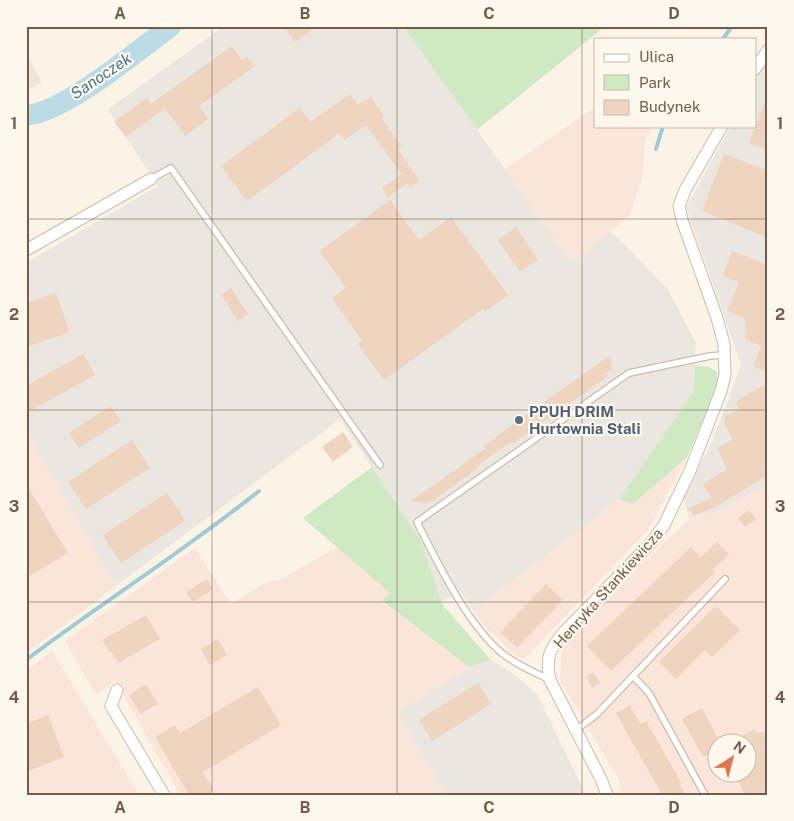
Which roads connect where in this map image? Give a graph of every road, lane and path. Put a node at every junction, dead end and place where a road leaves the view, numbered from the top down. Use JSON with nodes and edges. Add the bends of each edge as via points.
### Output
{"nodes":[{"id":1,"x":768,"y":50,"type":"edge"},
{"id":2,"x":756,"y":68,"type":"edge"},
{"id":3,"x":721,"y":128,"type":"edge"},
{"id":4,"x":151,"y":179,"type":"joint"},
{"id":5,"x":26,"y":250,"type":"edge"},
{"id":6,"x":724,"y":355,"type":"junction"},
{"id":7,"x":380,"y":465,"type":"dead end"},
{"id":8,"x":726,"y":580,"type":"dead end"},
{"id":9,"x":633,"y":676,"type":"junction"},
{"id":10,"x":550,"y":680,"type":"junction"},
{"id":11,"x":117,"y":690,"type":"dead end"},
{"id":12,"x":576,"y":730,"type":"junction"},
{"id":13,"x":164,"y":795,"type":"edge"},
{"id":14,"x":607,"y":795,"type":"edge"},
{"id":15,"x":705,"y":795,"type":"edge"}],
"edges":[{"from":1,"to":2,"type":"street"},
{"from":3,"to":6,"type":"street","name":"Henryka Stankiewicza","via":[[679,206],[724,344]]},
{"from":4,"to":5,"type":"street"},
{"from":4,"to":7,"type":"lane","via":[[171,168]]},
{"from":6,"to":10,"type":"street","name":"Henryka Stankiewicza","via":[[721,392],[674,507],[652,542],[553,646],[548,658]]},
{"from":6,"to":10,"type":"lane","via":[[628,372],[417,522],[455,592],[486,638],[519,665]]},
{"from":8,"to":9,"type":"lane"},
{"from":9,"to":12,"type":"lane"},
{"from":9,"to":15,"type":"lane","via":[[649,694]]},
{"from":10,"to":12,"type":"street","name":"Henryka Stankiewicza"},
{"from":11,"to":13,"type":"street","via":[[111,706]]},
{"from":12,"to":14,"type":"street","name":"Henryka Stankiewicza"}]}
